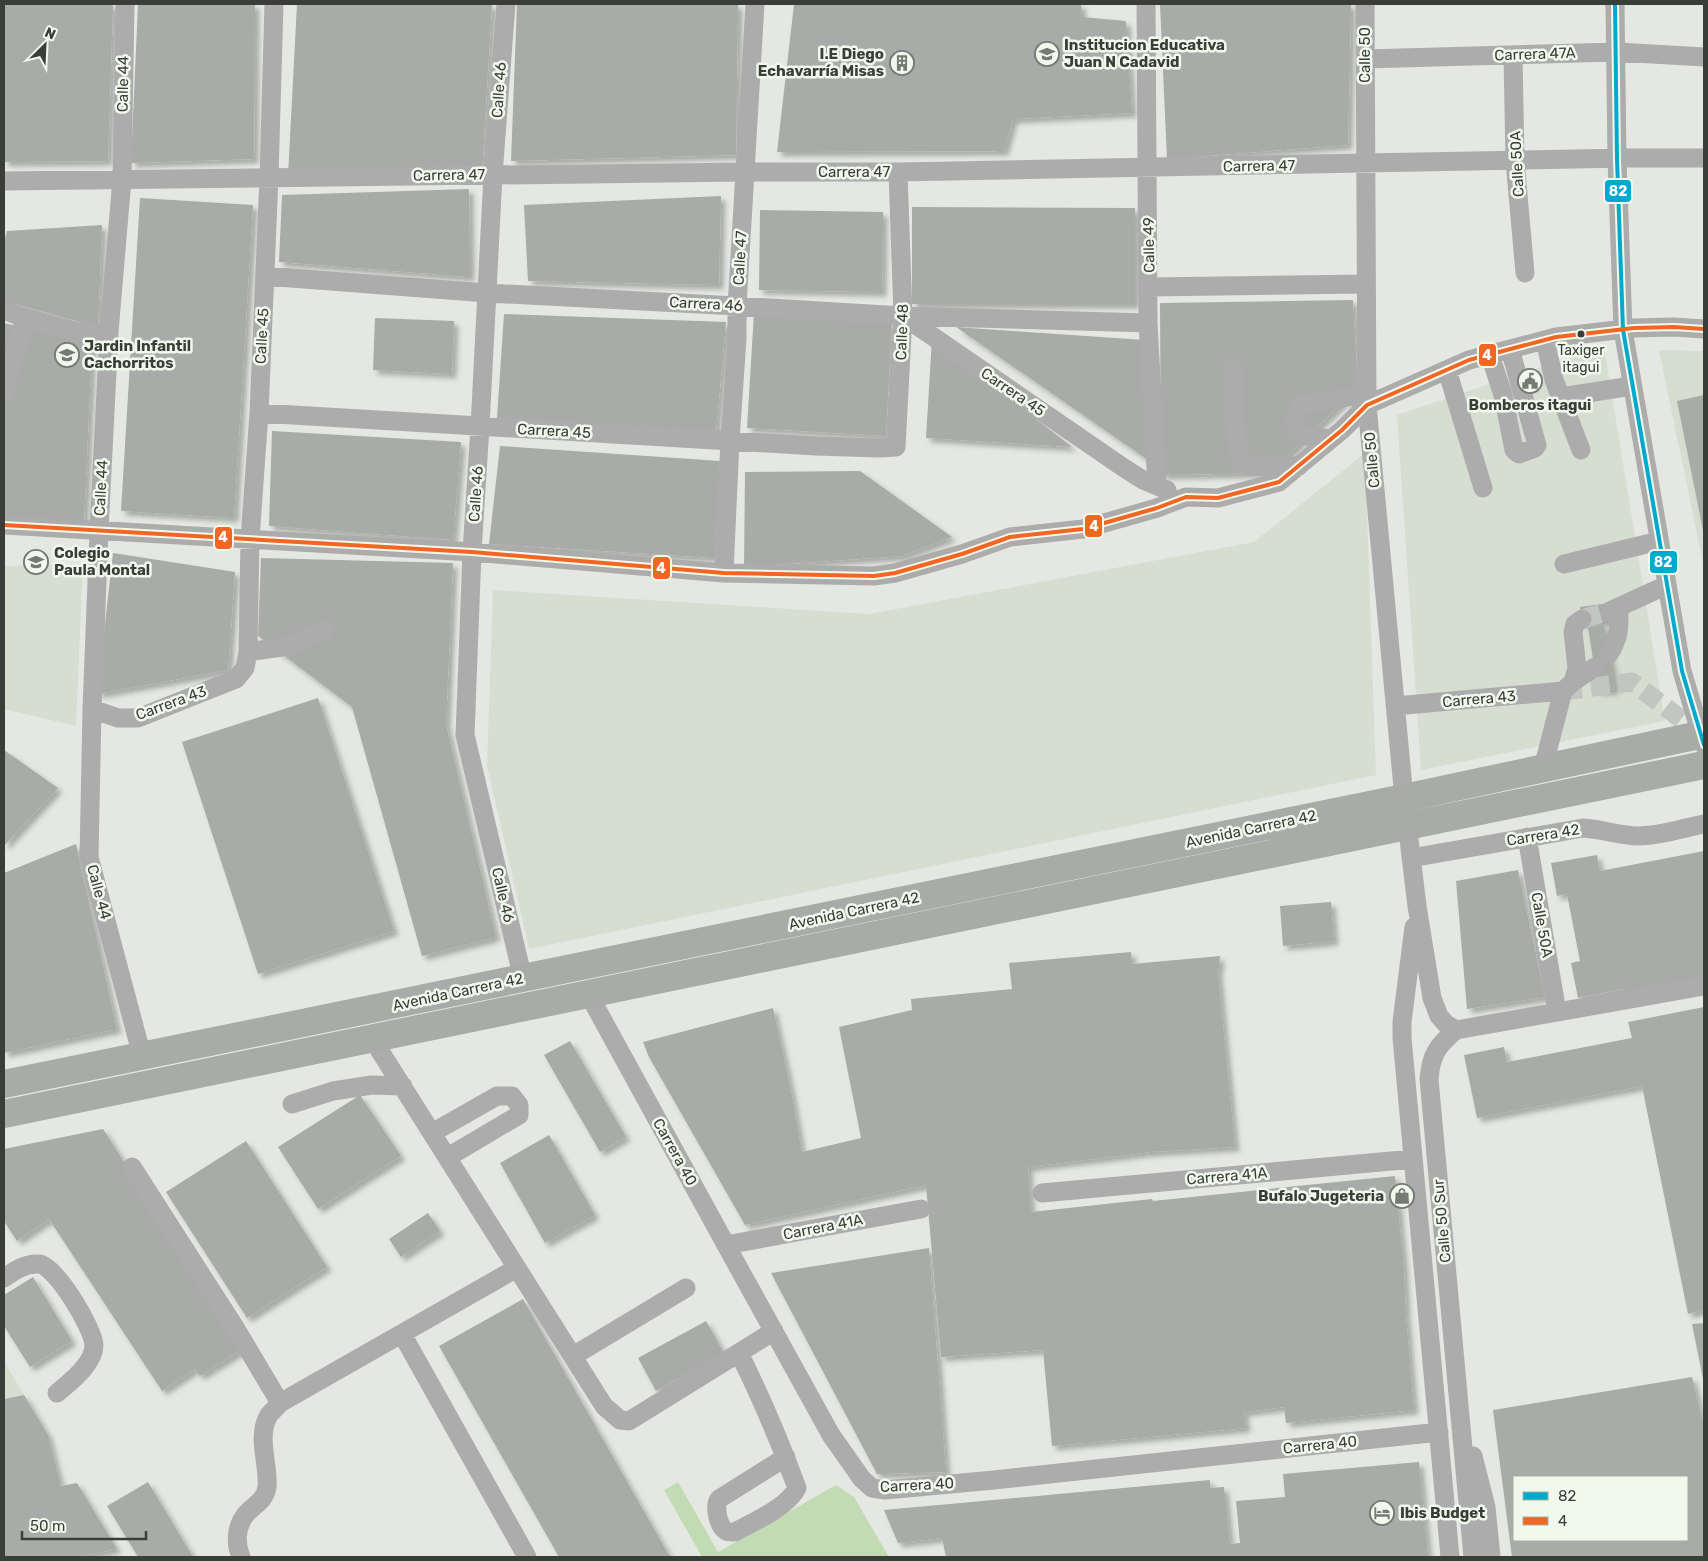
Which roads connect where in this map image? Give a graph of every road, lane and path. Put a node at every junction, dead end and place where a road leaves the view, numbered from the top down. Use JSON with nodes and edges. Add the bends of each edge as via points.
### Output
{"nodes":[{"id":1,"x":125,"y":4,"type":"edge"},
{"id":2,"x":274,"y":4,"type":"edge"},
{"id":3,"x":506,"y":4,"type":"edge"},
{"id":4,"x":755,"y":4,"type":"edge"},
{"id":5,"x":1146,"y":4,"type":"edge"},
{"id":6,"x":1365,"y":4,"type":"edge"},
{"id":7,"x":1615,"y":4,"type":"edge"},
{"id":8,"x":1617,"y":52,"type":"junction"},
{"id":9,"x":1513,"y":55,"type":"junction"},
{"id":10,"x":1704,"y":56,"type":"edge"},
{"id":11,"x":1365,"y":59,"type":"junction"},
{"id":12,"x":1704,"y":158,"type":"edge"},
{"id":13,"x":1617,"y":159,"type":"junction"},
{"id":14,"x":1515,"y":161,"type":"junction"},
{"id":15,"x":1366,"y":163,"type":"junction"},
{"id":16,"x":1148,"y":168,"type":"junction"},
{"id":17,"x":746,"y":172,"type":"junction"},
{"id":18,"x":898,"y":172,"type":"junction"},
{"id":19,"x":493,"y":175,"type":"junction"},
{"id":20,"x":269,"y":177,"type":"junction"},
{"id":21,"x":122,"y":179,"type":"junction"},
{"id":22,"x":4,"y":182,"type":"edge"},
{"id":23,"x":1525,"y":273,"type":"dead end"},
{"id":24,"x":264,"y":276,"type":"junction"},
{"id":25,"x":1366,"y":284,"type":"junction"},
{"id":26,"x":1149,"y":287,"type":"junction"},
{"id":27,"x":487,"y":293,"type":"junction"},
{"id":28,"x":737,"y":306,"type":"junction"},
{"id":29,"x":4,"y":310,"type":"edge"},
{"id":30,"x":903,"y":316,"type":"junction"},
{"id":31,"x":25,"y":318,"type":"junction"},
{"id":32,"x":1148,"y":323,"type":"junction"},
{"id":33,"x":1704,"y":329,"type":"edge"},
{"id":34,"x":1623,"y":330,"type":"junction"},
{"id":35,"x":109,"y":332,"type":"junction"},
{"id":36,"x":1545,"y":340,"type":"junction"},
{"id":37,"x":1510,"y":349,"type":"junction"},
{"id":38,"x":1490,"y":355,"type":"junction"},
{"id":39,"x":1234,"y":370,"type":"dead end"},
{"id":40,"x":1447,"y":370,"type":"junction"},
{"id":41,"x":1632,"y":386,"type":"junction"},
{"id":42,"x":4,"y":393,"type":"edge"},
{"id":43,"x":1561,"y":397,"type":"junction"},
{"id":44,"x":1367,"y":399,"type":"junction"},
{"id":45,"x":258,"y":413,"type":"junction"},
{"id":46,"x":480,"y":427,"type":"junction"},
{"id":47,"x":1331,"y":439,"type":"junction"},
{"id":48,"x":730,"y":440,"type":"junction"},
{"id":49,"x":850,"y":447,"type":"joint"},
{"id":50,"x":1581,"y":450,"type":"dead end"},
{"id":51,"x":1299,"y":466,"type":"junction"},
{"id":52,"x":1157,"y":486,"type":"junction"},
{"id":53,"x":1483,"y":488,"type":"dead end"},
{"id":54,"x":1186,"y":497,"type":"junction"},
{"id":55,"x":4,"y":525,"type":"edge"},
{"id":56,"x":99,"y":531,"type":"junction"},
{"id":57,"x":250,"y":539,"type":"junction"},
{"id":58,"x":1659,"y":541,"type":"junction"},
{"id":59,"x":472,"y":552,"type":"junction"},
{"id":60,"x":1564,"y":564,"type":"dead end"},
{"id":61,"x":724,"y":573,"type":"junction"},
{"id":62,"x":1667,"y":585,"type":"junction"},
{"id":63,"x":1582,"y":619,"type":"dead end"},
{"id":64,"x":325,"y":630,"type":"dead end"},
{"id":65,"x":1609,"y":654,"type":"dead end"},
{"id":66,"x":247,"y":660,"type":"junction"},
{"id":67,"x":1594,"y":666,"type":"dead end"},
{"id":68,"x":1568,"y":687,"type":"junction"},
{"id":69,"x":1395,"y":706,"type":"junction"},
{"id":70,"x":92,"y":709,"type":"junction"},
{"id":71,"x":1703,"y":738,"type":"edge"},
{"id":72,"x":1704,"y":765,"type":"edge"},
{"id":73,"x":1542,"y":768,"type":"junction"},
{"id":74,"x":1404,"y":798,"type":"junction"},
{"id":75,"x":1704,"y":824,"type":"edge"},
{"id":76,"x":1407,"y":825,"type":"junction"},
{"id":77,"x":1527,"y":837,"type":"junction"},
{"id":78,"x":1411,"y":858,"type":"junction"},
{"id":79,"x":1417,"y":906,"type":"junction"},
{"id":80,"x":523,"y":979,"type":"junction"},
{"id":81,"x":1704,"y":986,"type":"edge"},
{"id":82,"x":589,"y":995,"type":"junction"},
{"id":83,"x":1557,"y":1012,"type":"junction"},
{"id":84,"x":357,"y":1013,"type":"junction"},
{"id":85,"x":470,"y":1020,"type":"junction"},
{"id":86,"x":1456,"y":1030,"type":"junction"},
{"id":87,"x":373,"y":1040,"type":"junction"},
{"id":88,"x":142,"y":1056,"type":"junction"},
{"id":89,"x":4,"y":1084,"type":"edge"},
{"id":90,"x":403,"y":1086,"type":"junction"},
{"id":91,"x":292,"y":1104,"type":"dead end"},
{"id":92,"x":4,"y":1114,"type":"edge"},
{"id":93,"x":432,"y":1133,"type":"junction"},
{"id":94,"x":448,"y":1158,"type":"junction"},
{"id":95,"x":1412,"y":1159,"type":"junction"},
{"id":96,"x":132,"y":1167,"type":"dead end"},
{"id":97,"x":1042,"y":1193,"type":"dead end"},
{"id":98,"x":921,"y":1209,"type":"dead end"},
{"id":99,"x":726,"y":1246,"type":"junction"},
{"id":100,"x":517,"y":1268,"type":"junction"},
{"id":101,"x":4,"y":1278,"type":"edge"},
{"id":102,"x":686,"y":1288,"type":"dead end"},
{"id":103,"x":774,"y":1331,"type":"junction"},
{"id":104,"x":402,"y":1334,"type":"junction"},
{"id":105,"x":739,"y":1353,"type":"junction"},
{"id":106,"x":573,"y":1356,"type":"junction"},
{"id":107,"x":57,"y":1393,"type":"dead end"},
{"id":108,"x":1458,"y":1401,"type":"junction"},
{"id":109,"x":280,"y":1403,"type":"junction"},
{"id":110,"x":1439,"y":1432,"type":"junction"},
{"id":111,"x":786,"y":1457,"type":"dead end"},
{"id":112,"x":1448,"y":1531,"type":"junction"},
{"id":113,"x":241,"y":1557,"type":"edge"},
{"id":114,"x":527,"y":1557,"type":"edge"},
{"id":115,"x":1446,"y":1557,"type":"edge"},
{"id":116,"x":1450,"y":1557,"type":"edge"},
{"id":117,"x":1473,"y":1557,"type":"edge"},
{"id":118,"x":1491,"y":1557,"type":"edge"}],
"edges":[{"from":1,"to":21,"type":"street","name":"Calle 44"},
{"from":2,"to":20,"type":"street","name":"Calle 45"},
{"from":3,"to":19,"type":"street","name":"Calle 46"},
{"from":4,"to":17,"type":"street","name":"Calle 47"},
{"from":5,"to":16,"type":"street","name":"Calle 49"},
{"from":6,"to":11,"type":"street","name":"Calle 50"},
{"from":7,"to":8,"type":"street"},
{"from":8,"to":9,"type":"street","name":"Carrera 47A"},
{"from":8,"to":10,"type":"street","name":"Carrera 47A"},
{"from":8,"to":13,"type":"street"},
{"from":9,"to":11,"type":"street","name":"Carrera 47A"},
{"from":9,"to":14,"type":"street","name":"Calle 50A"},
{"from":11,"to":15,"type":"street","name":"Calle 50"},
{"from":12,"to":13,"type":"street","name":"Carrera 47"},
{"from":13,"to":14,"type":"street","name":"Carrera 47"},
{"from":13,"to":34,"type":"street"},
{"from":14,"to":15,"type":"street","name":"Carrera 47"},
{"from":14,"to":23,"type":"street","name":"Calle 50A"},
{"from":15,"to":16,"type":"street","name":"Carrera 47"},
{"from":15,"to":25,"type":"street","name":"Calle 50"},
{"from":16,"to":18,"type":"street","name":"Carrera 47"},
{"from":16,"to":26,"type":"street","name":"Calle 49"},
{"from":17,"to":18,"type":"street","name":"Carrera 47"},
{"from":17,"to":19,"type":"street","name":"Carrera 47"},
{"from":17,"to":28,"type":"street","name":"Calle 47"},
{"from":18,"to":30,"type":"street","name":"Calle 48"},
{"from":19,"to":20,"type":"street","name":"Carrera 47"},
{"from":19,"to":27,"type":"street","name":"Calle 46"},
{"from":20,"to":21,"type":"street","name":"Carrera 47"},
{"from":20,"to":24,"type":"street","name":"Calle 45"},
{"from":21,"to":22,"type":"street","name":"Carrera 47"},
{"from":21,"to":35,"type":"street","name":"Calle 44"},
{"from":24,"to":27,"type":"street","name":"Carrera 46"},
{"from":24,"to":45,"type":"street","name":"Calle 45"},
{"from":25,"to":26,"type":"street"},
{"from":25,"to":44,"type":"street","name":"Calle 50"},
{"from":26,"to":32,"type":"street","name":"Calle 49"},
{"from":27,"to":28,"type":"street","name":"Carrera 46"},
{"from":27,"to":46,"type":"street","name":"Calle 46"},
{"from":28,"to":30,"type":"street","name":"Carrera 46"},
{"from":28,"to":48,"type":"street","name":"Calle 47"},
{"from":29,"to":31,"type":"street"},
{"from":30,"to":32,"type":"street","name":"Carrera 46"},
{"from":30,"to":49,"type":"street","name":"Calle 48","via":[[896,446]]},
{"from":30,"to":52,"type":"street","name":"Carrera 45","via":[[1124,468]]},
{"from":31,"to":35,"type":"street","via":[[76,332]]},
{"from":31,"to":42,"type":"street"},
{"from":32,"to":52,"type":"street","name":"Calle 49"},
{"from":33,"to":34,"type":"street"},
{"from":34,"to":36,"type":"street"},
{"from":34,"to":41,"type":"street"},
{"from":35,"to":56,"type":"street","name":"Calle 44"},
{"from":36,"to":37,"type":"street"},
{"from":36,"to":43,"type":"street"},
{"from":37,"to":38,"type":"street"},
{"from":37,"to":38,"type":"street","via":[[1537,445],[1519,454],[1514,450],[1503,395]]},
{"from":38,"to":40,"type":"street"},
{"from":39,"to":51,"type":"street","via":[[1235,422],[1241,461],[1248,466]]},
{"from":40,"to":44,"type":"street"},
{"from":40,"to":53,"type":"street"},
{"from":41,"to":43,"type":"street"},
{"from":41,"to":58,"type":"street"},
{"from":43,"to":50,"type":"street"},
{"from":44,"to":47,"type":"street"},
{"from":44,"to":47,"type":"street","via":[[1300,405],[1294,418],[1297,430],[1305,437]]},
{"from":44,"to":69,"type":"street","name":"Calle 50"},
{"from":45,"to":46,"type":"street","name":"Carrera 45"},
{"from":45,"to":57,"type":"street","name":"Calle 45"},
{"from":46,"to":48,"type":"street","name":"Carrera 45"},
{"from":46,"to":59,"type":"street","name":"Calle 46"},
{"from":47,"to":51,"type":"street"},
{"from":48,"to":49,"type":"street","name":"Carrera 45"},
{"from":48,"to":61,"type":"street","name":"Calle 47"},
{"from":51,"to":54,"type":"street","via":[[1279,482],[1218,498]]},
{"from":52,"to":54,"type":"street","name":"Carrera 45"},
{"from":54,"to":61,"type":"street","via":[[1083,529],[1010,537],[895,573]]},
{"from":55,"to":56,"type":"street"},
{"from":56,"to":57,"type":"street"},
{"from":56,"to":70,"type":"street","name":"Calle 44"},
{"from":57,"to":59,"type":"street"},
{"from":57,"to":66,"type":"street","name":"Calle 45"},
{"from":58,"to":60,"type":"street"},
{"from":58,"to":62,"type":"street"},
{"from":59,"to":61,"type":"street"},
{"from":59,"to":80,"type":"street","name":"Calle 46","via":[[465,735]]},
{"from":62,"to":65,"type":"street","via":[[1615,609],[1619,632]]},
{"from":62,"to":71,"type":"street","via":[[1682,672]]},
{"from":63,"to":68,"type":"street","via":[[1573,632],[1577,668]]},
{"from":64,"to":66,"type":"street"},
{"from":66,"to":70,"type":"street","name":"Carrera 43","via":[[236,679],[138,718],[118,718]]},
{"from":67,"to":68,"type":"street"},
{"from":68,"to":69,"type":"street","name":"Carrera 43"},
{"from":68,"to":73,"type":"street"},
{"from":69,"to":74,"type":"street","name":"Calle 50"},
{"from":70,"to":88,"type":"street","name":"Calle 44","via":[[89,857]]},
{"from":71,"to":73,"type":"highway","name":"Avenida Carrera 42"},
{"from":72,"to":76,"type":"highway","name":"Avenida Carrera 42"},
{"from":73,"to":74,"type":"highway","name":"Avenida Carrera 42"},
{"from":74,"to":76,"type":"street","name":"Calle 50"},
{"from":74,"to":80,"type":"highway","name":"Avenida Carrera 42"},
{"from":75,"to":77,"type":"street","name":"Carrera 42","via":[[1636,836],[1583,828]]},
{"from":76,"to":78,"type":"street","name":"Calle 50 Sur"},
{"from":76,"to":82,"type":"highway","name":"Avenida Carrera 42"},
{"from":77,"to":78,"type":"street","name":"Carrera 42"},
{"from":77,"to":83,"type":"street","name":"Calle 50A"},
{"from":78,"to":79,"type":"street","name":"Calle 50 Sur"},
{"from":79,"to":86,"type":"street","name":"Calle 50 Sur","via":[[1432,998],[1439,1016]]},
{"from":79,"to":95,"type":"street","name":"Calle 50 Sur","via":[[1402,1022]]},
{"from":80,"to":84,"type":"highway","name":"Avenida Carrera 42"},
{"from":81,"to":83,"type":"street"},
{"from":82,"to":85,"type":"highway","name":"Avenida Carrera 42"},
{"from":82,"to":99,"type":"street","name":"Carrera 40"},
{"from":83,"to":86,"type":"street"},
{"from":84,"to":85,"type":"highway"},
{"from":84,"to":88,"type":"highway","name":"Avenida Carrera 42"},
{"from":85,"to":87,"type":"highway","name":"Avenida Carrera 42"},
{"from":86,"to":108,"type":"street","name":"Calle 50 Sur","via":[[1432,1056],[1429,1079]]},
{"from":87,"to":90,"type":"street"},
{"from":87,"to":92,"type":"highway","name":"Avenida Carrera 42"},
{"from":88,"to":89,"type":"highway","name":"Avenida Carrera 42"},
{"from":90,"to":91,"type":"street","via":[[372,1084],[333,1090]]},
{"from":90,"to":93,"type":"street"},
{"from":93,"to":94,"type":"street"},
{"from":93,"to":94,"type":"street","via":[[497,1096],[512,1096],[520,1105],[519,1115]]},
{"from":94,"to":100,"type":"street"},
{"from":95,"to":97,"type":"street","name":"Carrera 41A"},
{"from":95,"to":110,"type":"street","name":"Calle 50 Sur"},
{"from":96,"to":109,"type":"street"},
{"from":98,"to":99,"type":"street","name":"Carrera 41A"},
{"from":99,"to":103,"type":"street","name":"Carrera 40"},
{"from":100,"to":104,"type":"street"},
{"from":100,"to":106,"type":"street"},
{"from":101,"to":107,"type":"street","via":[[23,1266],[40,1264],[54,1273],[87,1322],[94,1346],[86,1367]]},
{"from":102,"to":106,"type":"street"},
{"from":103,"to":105,"type":"street"},
{"from":103,"to":110,"type":"street","name":"Carrera 40","via":[[831,1435],[862,1479],[872,1488],[885,1490]]},
{"from":104,"to":109,"type":"street"},
{"from":104,"to":114,"type":"street"},
{"from":105,"to":106,"type":"street","via":[[629,1421],[620,1420],[604,1406]]},
{"from":105,"to":111,"type":"street","via":[[763,1400]]},
{"from":108,"to":117,"type":"street","name":"Calle 50 Sur"},
{"from":108,"to":118,"type":"street","via":[[1486,1506]]},
{"from":109,"to":113,"type":"street","via":[[269,1415],[264,1435],[267,1488],[261,1501],[246,1514],[238,1530],[237,1548]]},
{"from":110,"to":112,"type":"street","name":"Calle 50 Sur"},
{"from":112,"to":115,"type":"street"},
{"from":112,"to":116,"type":"street","name":"Calle 50 Sur"}]}
